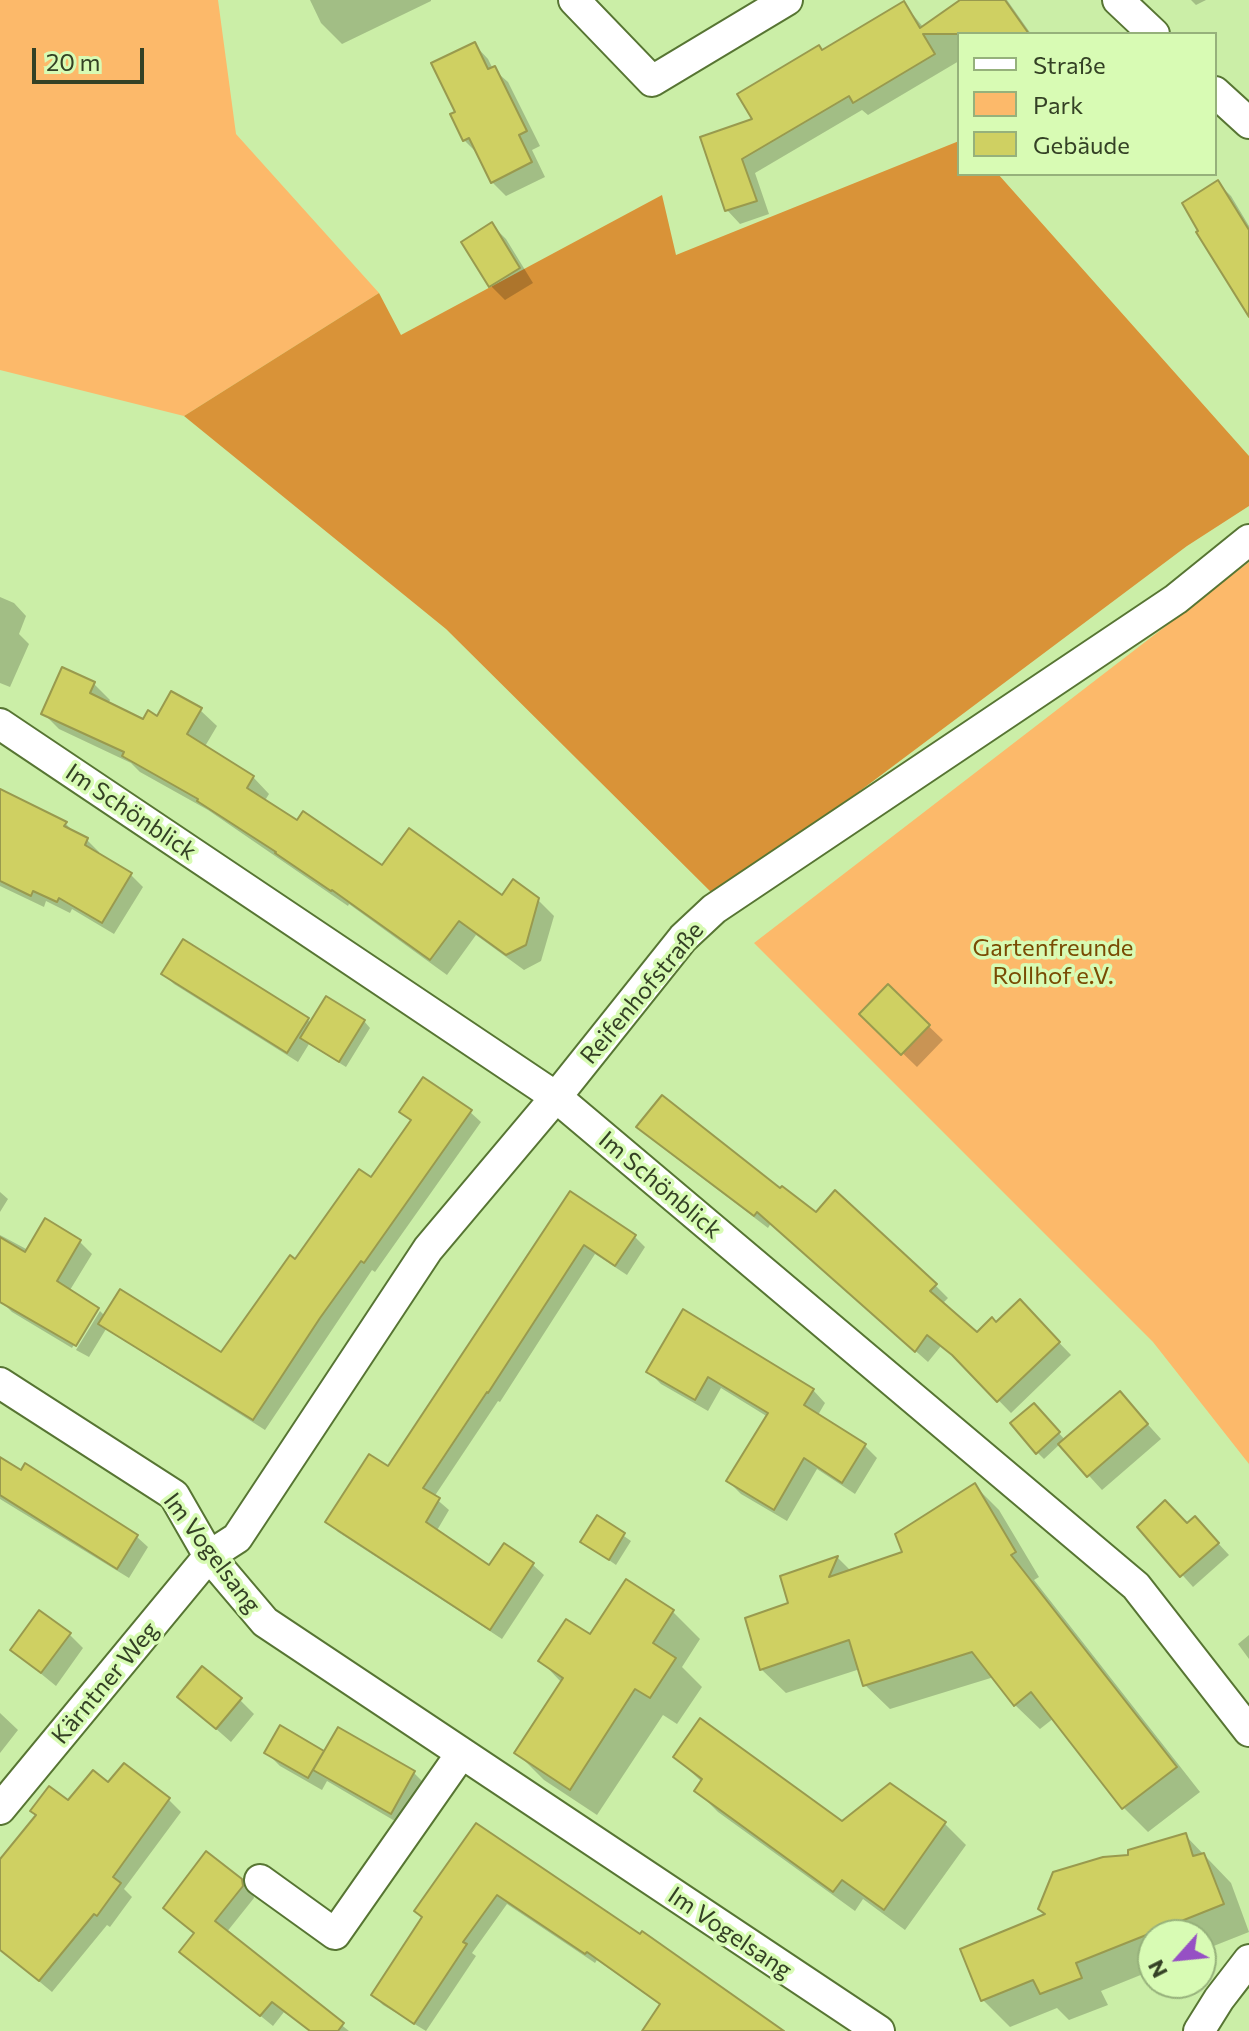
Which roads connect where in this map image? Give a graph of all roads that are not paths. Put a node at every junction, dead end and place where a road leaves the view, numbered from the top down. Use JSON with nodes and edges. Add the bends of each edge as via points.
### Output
{"nodes":[{"id":1,"x":574,"y":0,"type":"edge"},
{"id":2,"x":787,"y":0,"type":"edge"},
{"id":3,"x":1118,"y":0,"type":"edge"},
{"id":4,"x":1152,"y":32,"type":"edge"},
{"id":5,"x":1217,"y":94,"type":"edge"},
{"id":6,"x":1249,"y":123,"type":"edge"},
{"id":7,"x":1249,"y":540,"type":"edge"},
{"id":8,"x":0,"y":724,"type":"edge"},
{"id":9,"x":556,"y":1097,"type":"junction"},
{"id":10,"x":0,"y":1383,"type":"edge"},
{"id":11,"x":209,"y":1556,"type":"junction"},
{"id":12,"x":1249,"y":1731,"type":"edge"},
{"id":13,"x":461,"y":1754,"type":"junction"},
{"id":14,"x":0,"y":1809,"type":"edge"},
{"id":15,"x":260,"y":1880,"type":"dead end"},
{"id":16,"x":1249,"y":1960,"type":"edge"},
{"id":17,"x":862,"y":2027,"type":"edge"},
{"id":18,"x":1199,"y":2031,"type":"edge"}],
"edges":[{"from":1,"to":2,"type":"street","via":[[652,81]]},
{"from":3,"to":4,"type":"street"},
{"from":5,"to":6,"type":"street"},
{"from":7,"to":9,"type":"street","name":"Reifenhofstraße","via":[[1176,599],[714,909],[683,938]]},
{"from":8,"to":9,"type":"street","name":"Im Schönblick"},
{"from":9,"to":11,"type":"street","name":"Reifenhofstraße","via":[[428,1249],[237,1538]]},
{"from":9,"to":12,"type":"street","name":"Im Schönblick","via":[[1136,1586]]},
{"from":10,"to":11,"type":"street","name":"Im Vogelsang","via":[[174,1495]]},
{"from":11,"to":13,"type":"street","name":"Im Vogelsang","via":[[265,1622]]},
{"from":11,"to":14,"type":"street","name":"Kärntner Weg"},
{"from":13,"to":15,"type":"street","via":[[335,1934]]},
{"from":13,"to":17,"type":"street","name":"Im Vogelsang"},
{"from":16,"to":18,"type":"street"}]}
